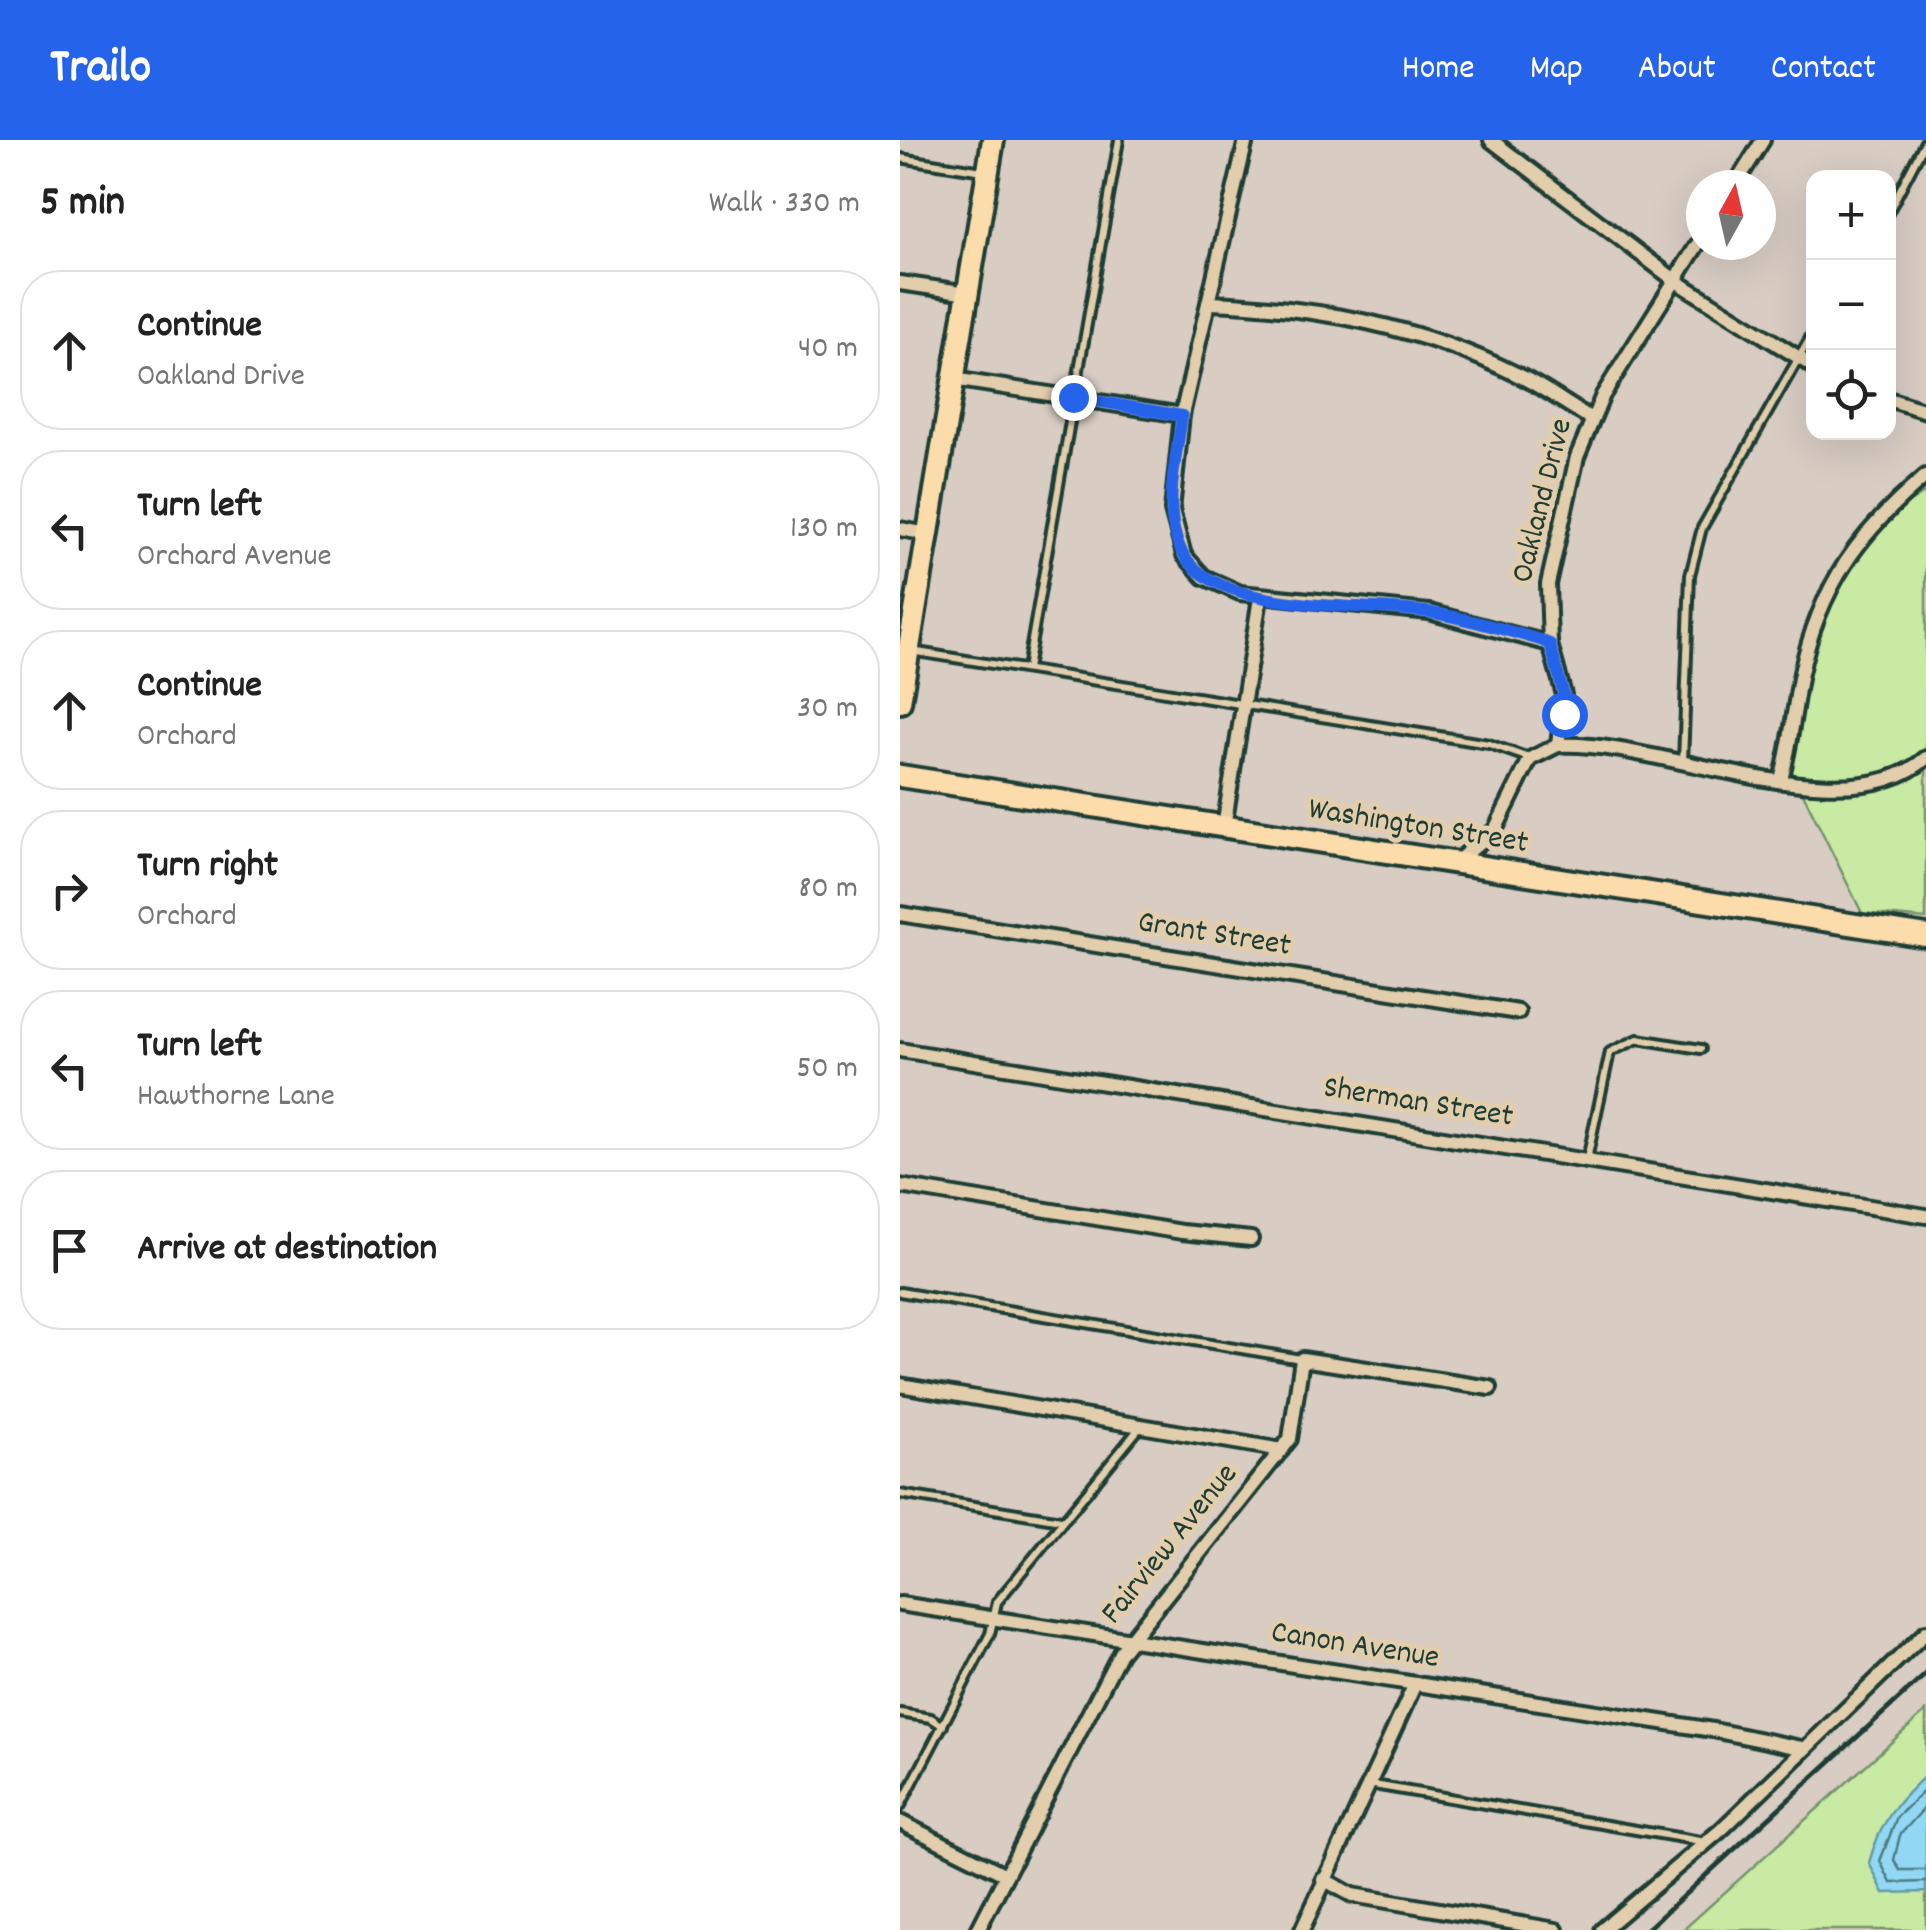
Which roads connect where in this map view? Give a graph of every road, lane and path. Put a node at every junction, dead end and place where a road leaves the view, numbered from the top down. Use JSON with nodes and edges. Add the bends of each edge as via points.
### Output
{"nodes":[{"id":1,"x":993,"y":140,"type":"edge"},
{"id":2,"x":1119,"y":140,"type":"edge"},
{"id":3,"x":1246,"y":140,"type":"edge"},
{"id":4,"x":1490,"y":140,"type":"edge"},
{"id":5,"x":1763,"y":140,"type":"edge"},
{"id":6,"x":1926,"y":140,"type":"edge"},
{"id":7,"x":900,"y":158,"type":"edge"},
{"id":8,"x":1744,"y":170,"type":"edge"},
{"id":9,"x":988,"y":172,"type":"junction"},
{"id":10,"x":1896,"y":198,"type":"edge"},
{"id":11,"x":1688,"y":260,"type":"edge"},
{"id":12,"x":1676,"y":281,"type":"junction"},
{"id":13,"x":900,"y":283,"type":"edge"},
{"id":14,"x":968,"y":293,"type":"junction"},
{"id":15,"x":1208,"y":304,"type":"junction"},
{"id":16,"x":1806,"y":343,"type":"edge"},
{"id":17,"x":1796,"y":358,"type":"junction"},
{"id":18,"x":1806,"y":363,"type":"edge"},
{"id":19,"x":953,"y":378,"type":"junction"},
{"id":20,"x":1073,"y":397,"type":"junction"},
{"id":21,"x":1896,"y":402,"type":"edge"},
{"id":22,"x":1926,"y":411,"type":"edge"},
{"id":23,"x":1182,"y":416,"type":"junction"},
{"id":24,"x":1590,"y":418,"type":"junction"},
{"id":25,"x":1926,"y":476,"type":"edge"},
{"id":26,"x":900,"y":530,"type":"edge"},
{"id":27,"x":928,"y":534,"type":"junction"},
{"id":28,"x":1260,"y":598,"type":"junction"},
{"id":29,"x":1550,"y":644,"type":"junction"},
{"id":30,"x":904,"y":650,"type":"edge"},
{"id":31,"x":1027,"y":669,"type":"junction"},
{"id":32,"x":900,"y":702,"type":"edge"},
{"id":33,"x":1244,"y":704,"type":"junction"},
{"id":34,"x":1558,"y":745,"type":"junction"},
{"id":35,"x":1531,"y":758,"type":"junction"},
{"id":36,"x":1926,"y":758,"type":"edge"},
{"id":37,"x":1683,"y":764,"type":"junction"},
{"id":38,"x":900,"y":776,"type":"edge"},
{"id":39,"x":1781,"y":779,"type":"junction"},
{"id":40,"x":1224,"y":828,"type":"junction"},
{"id":41,"x":1453,"y":864,"type":"junction"},
{"id":42,"x":900,"y":914,"type":"edge"},
{"id":43,"x":1926,"y":936,"type":"edge"},
{"id":44,"x":1518,"y":1012,"type":"dead end"},
{"id":45,"x":1701,"y":1049,"type":"dead end"},
{"id":46,"x":900,"y":1050,"type":"edge"},
{"id":47,"x":1588,"y":1159,"type":"junction"},
{"id":48,"x":900,"y":1186,"type":"edge"},
{"id":49,"x":1926,"y":1216,"type":"edge"},
{"id":50,"x":1251,"y":1239,"type":"dead end"},
{"id":51,"x":900,"y":1292,"type":"edge"},
{"id":52,"x":1302,"y":1359,"type":"junction"},
{"id":53,"x":900,"y":1385,"type":"edge"},
{"id":54,"x":1490,"y":1388,"type":"dead end"},
{"id":55,"x":1142,"y":1425,"type":"junction"},
{"id":56,"x":1282,"y":1450,"type":"junction"},
{"id":57,"x":900,"y":1494,"type":"edge"},
{"id":58,"x":1061,"y":1520,"type":"junction"},
{"id":59,"x":900,"y":1604,"type":"edge"},
{"id":60,"x":992,"y":1619,"type":"junction"},
{"id":61,"x":1926,"y":1632,"type":"edge"},
{"id":62,"x":1129,"y":1640,"type":"junction"},
{"id":63,"x":1414,"y":1684,"type":"junction"},
{"id":64,"x":900,"y":1713,"type":"edge"},
{"id":65,"x":943,"y":1726,"type":"junction"},
{"id":66,"x":1802,"y":1748,"type":"junction"},
{"id":67,"x":1367,"y":1783,"type":"junction"},
{"id":68,"x":900,"y":1807,"type":"edge"},
{"id":69,"x":900,"y":1822,"type":"edge"},
{"id":70,"x":1707,"y":1842,"type":"junction"},
{"id":71,"x":1006,"y":1875,"type":"junction"},
{"id":72,"x":1324,"y":1879,"type":"junction"},
{"id":73,"x":978,"y":1930,"type":"edge"},
{"id":74,"x":1302,"y":1930,"type":"edge"},
{"id":75,"x":1556,"y":1930,"type":"edge"},
{"id":76,"x":1602,"y":1930,"type":"edge"}],
"edges":[{"from":1,"to":9,"type":"main road"},
{"from":2,"to":20,"type":"lane"},
{"from":3,"to":15,"type":"street"},
{"from":4,"to":12,"type":"street"},
{"from":5,"to":8,"type":"street"},
{"from":6,"to":10,"type":"lane"},
{"from":7,"to":9,"type":"lane"},
{"from":9,"to":14,"type":"main road"},
{"from":11,"to":12,"type":"street","name":"Oakland Drive"},
{"from":12,"to":17,"type":"street"},
{"from":12,"to":24,"type":"street","name":"Oakland Drive"},
{"from":13,"to":14,"type":"street"},
{"from":14,"to":19,"type":"main road"},
{"from":15,"to":23,"type":"street"},
{"from":15,"to":24,"type":"street","via":[[1307,309],[1395,326],[1522,376]]},
{"from":16,"to":17,"type":"lane"},
{"from":17,"to":18,"type":"street"},
{"from":17,"to":37,"type":"lane","via":[[1702,528],[1690,575]]},
{"from":19,"to":20,"type":"street"},
{"from":19,"to":27,"type":"main road"},
{"from":20,"to":23,"type":"street"},
{"from":20,"to":31,"type":"lane"},
{"from":21,"to":22,"type":"street"},
{"from":23,"to":28,"type":"street","via":[[1172,510],[1178,543],[1204,577]]},
{"from":24,"to":29,"type":"street","name":"Oakland Drive","via":[[1548,584]]},
{"from":25,"to":39,"type":"street","via":[[1871,524],[1837,573],[1808,644]]},
{"from":26,"to":27,"type":"street"},
{"from":27,"to":30,"type":"main road"},
{"from":28,"to":29,"type":"street","via":[[1429,612]]},
{"from":28,"to":33,"type":"street"},
{"from":29,"to":34,"type":"street","name":"Oakland Drive","via":[[1564,695]]},
{"from":30,"to":31,"type":"lane"},
{"from":30,"to":32,"type":"main road"},
{"from":31,"to":33,"type":"lane"},
{"from":33,"to":35,"type":"lane","via":[[1489,744]]},
{"from":33,"to":40,"type":"street"},
{"from":34,"to":35,"type":"street"},
{"from":34,"to":37,"type":"street"},
{"from":35,"to":41,"type":"street","via":[[1494,830]]},
{"from":36,"to":39,"type":"street","via":[[1878,784]]},
{"from":37,"to":39,"type":"street"},
{"from":38,"to":40,"type":"main road","name":"Washington Street"},
{"from":40,"to":41,"type":"main road","name":"Washington Street"},
{"from":41,"to":43,"type":"main road","name":"Washington Street"},
{"from":42,"to":44,"type":"street","name":"Grant Street"},
{"from":45,"to":47,"type":"lane","via":[[1638,1039],[1610,1052]]},
{"from":46,"to":47,"type":"street","name":"Sherman Street"},
{"from":47,"to":49,"type":"street","name":"Sherman Street"},
{"from":48,"to":50,"type":"street"},
{"from":51,"to":52,"type":"lane"},
{"from":52,"to":54,"type":"street"},
{"from":52,"to":56,"type":"street","name":"Fairview Avenue","via":[[1292,1432]]},
{"from":53,"to":55,"type":"street"},
{"from":55,"to":56,"type":"street"},
{"from":55,"to":58,"type":"lane"},
{"from":56,"to":62,"type":"street","name":"Fairview Avenue"},
{"from":57,"to":58,"type":"lane"},
{"from":58,"to":60,"type":"lane"},
{"from":59,"to":60,"type":"street","name":"Canon Avenue"},
{"from":60,"to":62,"type":"street","name":"Canon Avenue"},
{"from":60,"to":65,"type":"lane"},
{"from":61,"to":66,"type":"street"},
{"from":62,"to":63,"type":"street","name":"Canon Avenue"},
{"from":62,"to":71,"type":"street","name":"Fairview Avenue"},
{"from":63,"to":66,"type":"street","name":"Canon Avenue"},
{"from":63,"to":67,"type":"street"},
{"from":64,"to":65,"type":"lane"},
{"from":65,"to":68,"type":"lane"},
{"from":66,"to":70,"type":"street"},
{"from":67,"to":70,"type":"lane"},
{"from":67,"to":72,"type":"street"},
{"from":69,"to":71,"type":"street"},
{"from":70,"to":76,"type":"street"},
{"from":71,"to":73,"type":"street","name":"Fairview Avenue"},
{"from":72,"to":74,"type":"street"},
{"from":72,"to":75,"type":"street","via":[[1352,1895]]}]}
